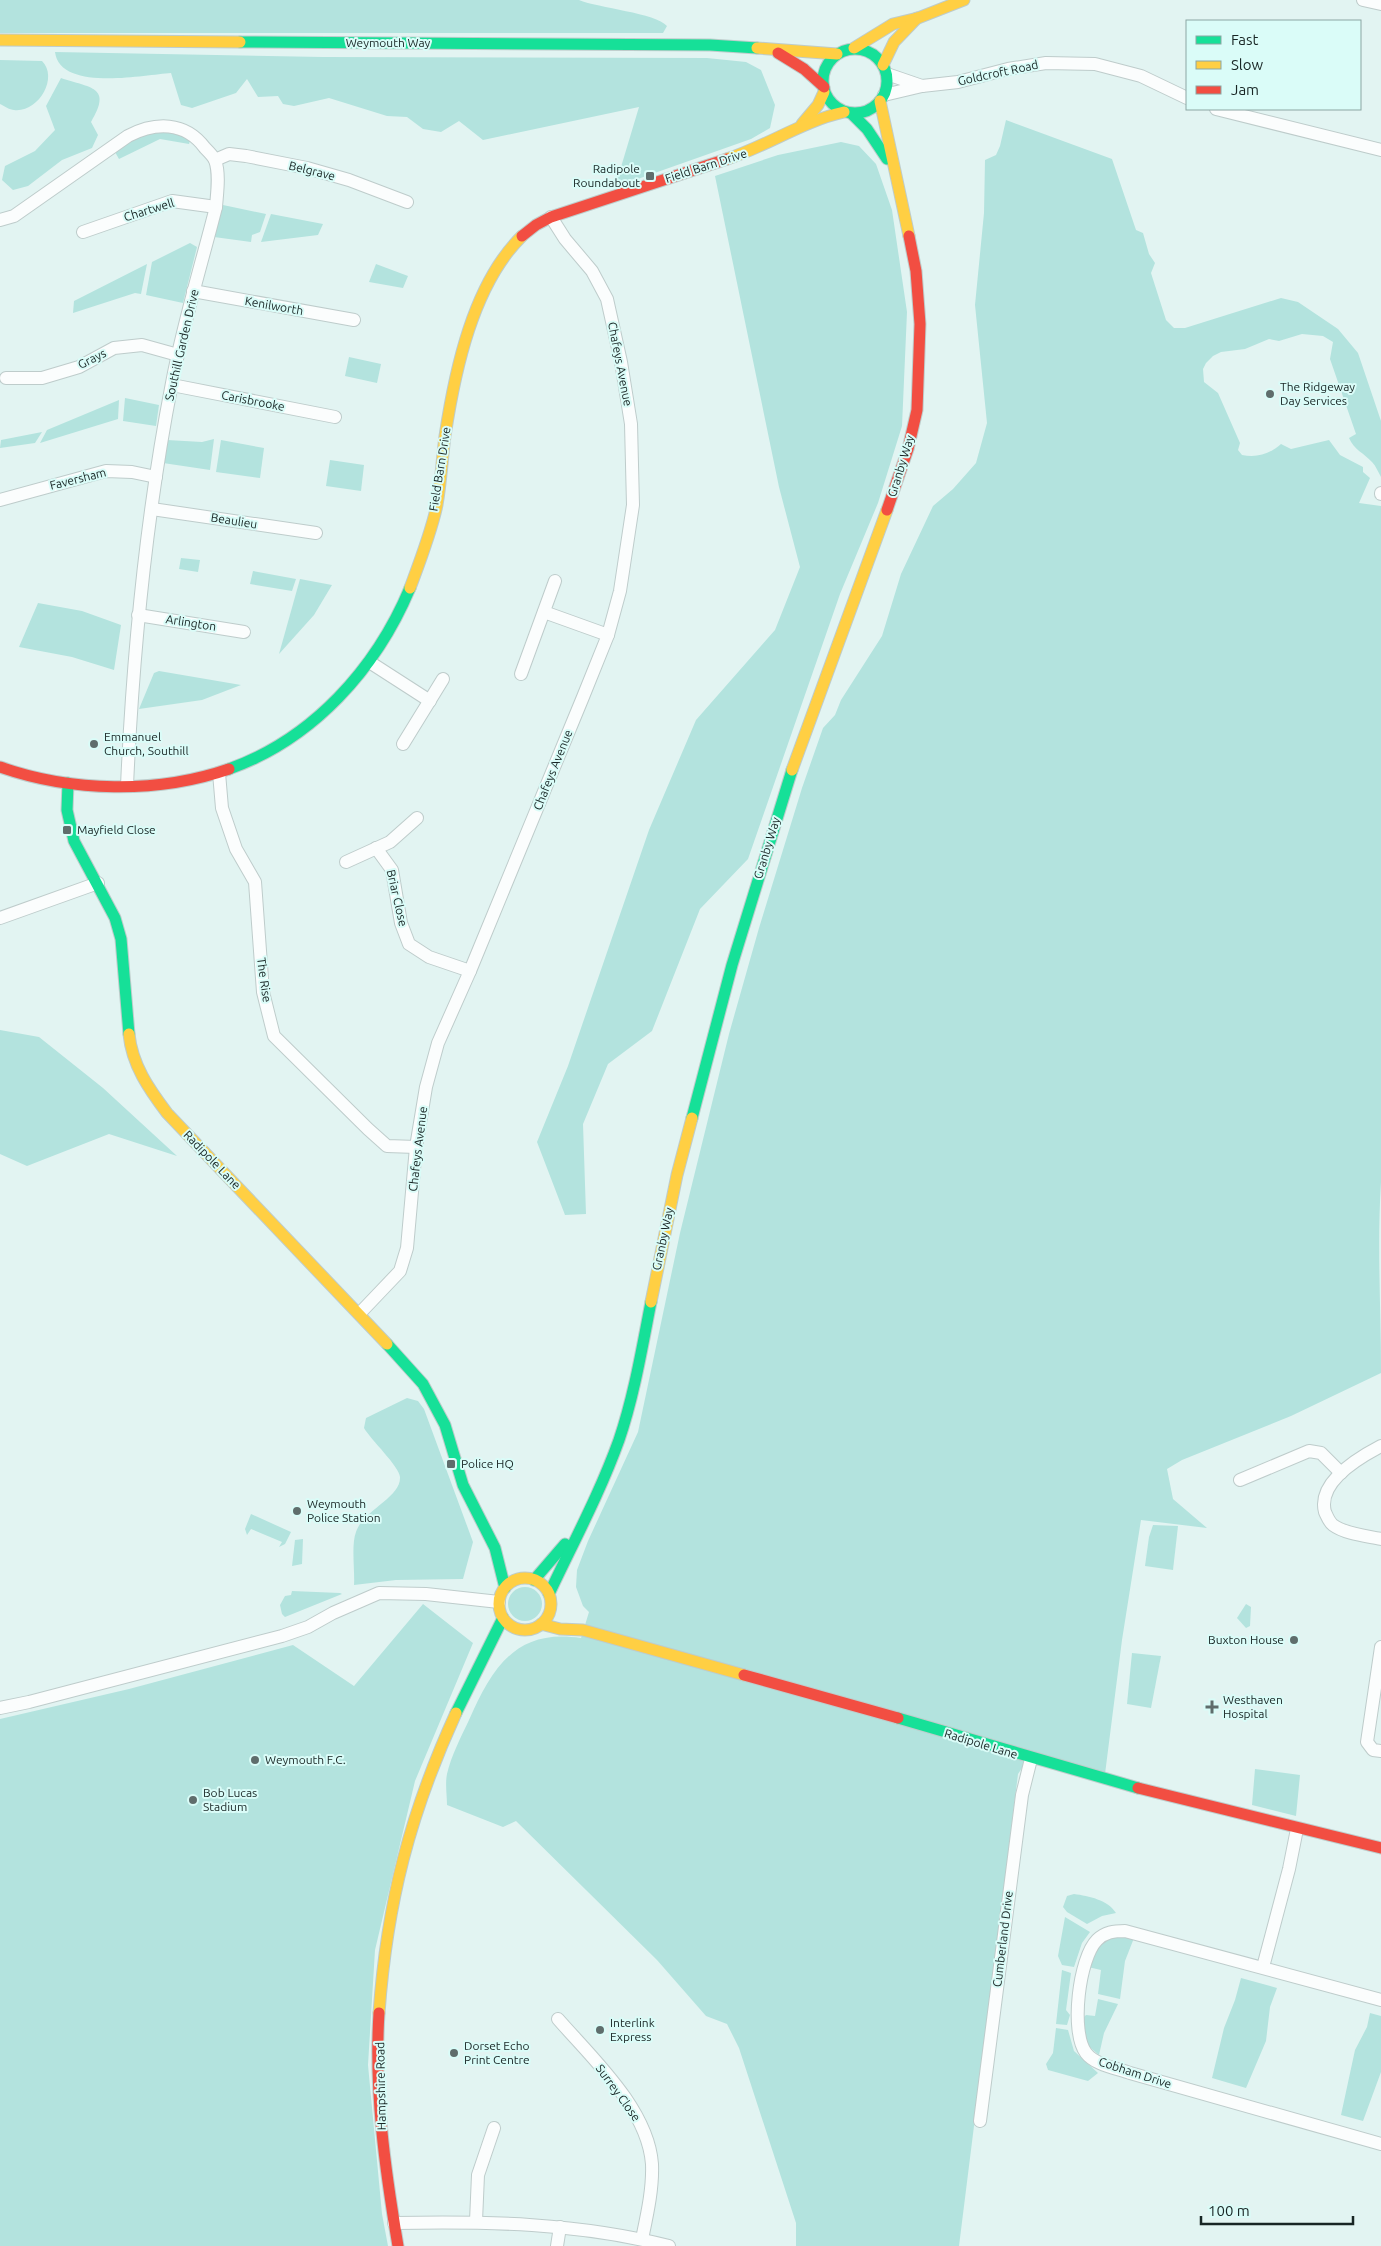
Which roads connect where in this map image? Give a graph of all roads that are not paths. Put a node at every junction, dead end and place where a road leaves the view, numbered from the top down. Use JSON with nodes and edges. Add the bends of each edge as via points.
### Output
{"nodes":[{"id":1,"x":964,"y":0,"type":"edge"},
{"id":2,"x":1363,"y":0,"type":"edge"},
{"id":3,"x":1381,"y":4,"type":"edge"},
{"id":4,"x":918,"y":18,"type":"junction"},
{"id":5,"x":0,"y":40,"type":"edge"},
{"id":6,"x":854,"y":48,"type":"junction"},
{"id":7,"x":775,"y":51,"type":"junction"},
{"id":8,"x":837,"y":54,"type":"junction"},
{"id":9,"x":885,"y":70,"type":"junction"},
{"id":10,"x":922,"y":86,"type":"junction"},
{"id":11,"x":824,"y":89,"type":"junction"},
{"id":12,"x":882,"y":98,"type":"junction"},
{"id":13,"x":1186,"y":98,"type":"edge"},
{"id":14,"x":1220,"y":110,"type":"edge"},
{"id":15,"x":848,"y":113,"type":"junction"},
{"id":16,"x":798,"y":128,"type":"junction"},
{"id":17,"x":1381,"y":150,"type":"edge"},
{"id":18,"x":215,"y":160,"type":"junction"},
{"id":19,"x":893,"y":168,"type":"junction"},
{"id":20,"x":407,"y":202,"type":"dead end"},
{"id":21,"x":216,"y":207,"type":"junction"},
{"id":22,"x":551,"y":217,"type":"junction"},
{"id":23,"x":0,"y":220,"type":"edge"},
{"id":24,"x":84,"y":232,"type":"dead end"},
{"id":25,"x":194,"y":291,"type":"junction"},
{"id":26,"x":354,"y":320,"type":"dead end"},
{"id":27,"x":178,"y":355,"type":"junction"},
{"id":28,"x":6,"y":378,"type":"dead end"},
{"id":29,"x":172,"y":385,"type":"junction"},
{"id":30,"x":335,"y":417,"type":"dead end"},
{"id":31,"x":156,"y":477,"type":"junction"},
{"id":32,"x":0,"y":500,"type":"edge"},
{"id":33,"x":152,"y":509,"type":"junction"},
{"id":34,"x":316,"y":533,"type":"dead end"},
{"id":35,"x":555,"y":581,"type":"dead end"},
{"id":36,"x":544,"y":612,"type":"junction"},
{"id":37,"x":138,"y":615,"type":"junction"},
{"id":38,"x":244,"y":632,"type":"dead end"},
{"id":39,"x":608,"y":635,"type":"junction"},
{"id":40,"x":371,"y":663,"type":"junction"},
{"id":41,"x":521,"y":674,"type":"dead end"},
{"id":42,"x":443,"y":679,"type":"dead end"},
{"id":43,"x":430,"y":701,"type":"junction"},
{"id":44,"x":403,"y":744,"type":"dead end"},
{"id":45,"x":0,"y":767,"type":"edge"},
{"id":46,"x":219,"y":773,"type":"junction"},
{"id":47,"x":68,"y":783,"type":"junction"},
{"id":48,"x":128,"y":786,"type":"junction"},
{"id":49,"x":417,"y":818,"type":"dead end"},
{"id":50,"x":376,"y":848,"type":"junction"},
{"id":51,"x":346,"y":862,"type":"dead end"},
{"id":52,"x":98,"y":883,"type":"junction"},
{"id":53,"x":0,"y":918,"type":"edge"},
{"id":54,"x":470,"y":971,"type":"junction"},
{"id":55,"x":416,"y":1147,"type":"junction"},
{"id":56,"x":360,"y":1313,"type":"junction"},
{"id":57,"x":1381,"y":1446,"type":"edge"},
{"id":58,"x":1341,"y":1473,"type":"junction"},
{"id":59,"x":1240,"y":1480,"type":"dead end"},
{"id":60,"x":579,"y":1529,"type":"junction"},
{"id":61,"x":1381,"y":1539,"type":"edge"},
{"id":62,"x":495,"y":1548,"type":"junction"},
{"id":63,"x":520,"y":1579,"type":"junction"},
{"id":64,"x":534,"y":1580,"type":"junction"},
{"id":65,"x":505,"y":1588,"type":"junction"},
{"id":66,"x":549,"y":1594,"type":"junction"},
{"id":67,"x":499,"y":1602,"type":"junction"},
{"id":68,"x":558,"y":1611,"type":"junction"},
{"id":69,"x":503,"y":1618,"type":"junction"},
{"id":70,"x":541,"y":1624,"type":"junction"},
{"id":71,"x":583,"y":1630,"type":"junction"},
{"id":72,"x":509,"y":1635,"type":"junction"},
{"id":73,"x":1381,"y":1647,"type":"edge"},
{"id":74,"x":470,"y":1687,"type":"junction"},
{"id":75,"x":0,"y":1708,"type":"edge"},
{"id":76,"x":1381,"y":1751,"type":"edge"},
{"id":77,"x":1031,"y":1759,"type":"junction"},
{"id":78,"x":1297,"y":1829,"type":"junction"},
{"id":79,"x":1381,"y":1848,"type":"edge"},
{"id":80,"x":1263,"y":1967,"type":"junction"},
{"id":81,"x":1381,"y":2000,"type":"edge"},
{"id":82,"x":558,"y":2019,"type":"dead end"},
{"id":83,"x":980,"y":2121,"type":"dead end"},
{"id":84,"x":494,"y":2128,"type":"dead end"},
{"id":85,"x":1381,"y":2144,"type":"edge"},
{"id":86,"x":476,"y":2221,"type":"junction"},
{"id":87,"x":394,"y":2223,"type":"junction"},
{"id":88,"x":560,"y":2227,"type":"junction"},
{"id":89,"x":642,"y":2239,"type":"junction"},
{"id":90,"x":398,"y":2246,"type":"edge"},
{"id":91,"x":557,"y":2246,"type":"edge"},
{"id":92,"x":669,"y":2246,"type":"edge"}],
"edges":[{"from":1,"to":4,"type":"main road"},
{"from":2,"to":3,"type":"street"},
{"from":4,"to":6,"type":"main road","via":[[893,24]]},
{"from":4,"to":9,"type":"main road","via":[[894,42]]},
{"from":5,"to":7,"type":"main road","name":"Weymouth Way","via":[[710,45]]},
{"from":6,"to":8,"type":"main road"},
{"from":6,"to":9,"type":"main road","via":[[874,55]]},
{"from":7,"to":8,"type":"main road","name":"Weymouth Way"},
{"from":7,"to":11,"type":"main road","name":"Weymouth Way","via":[[804,69]]},
{"from":8,"to":11,"type":"main road","via":[[828,67]]},
{"from":9,"to":10,"type":"street","name":"Goldcroft Road"},
{"from":9,"to":12,"type":"main road"},
{"from":10,"to":12,"type":"street","name":"Goldcroft Road"},
{"from":10,"to":13,"type":"street","name":"Goldcroft Road","via":[[958,82],[1046,63],[1095,64],[1141,76]]},
{"from":11,"to":15,"type":"main road","via":[[831,103]]},
{"from":11,"to":16,"type":"main road","name":"Field Barn Drive","via":[[818,105]]},
{"from":12,"to":15,"type":"main road","via":[[869,110]]},
{"from":12,"to":19,"type":"main road","name":"Granby Way"},
{"from":14,"to":17,"type":"street"},
{"from":15,"to":16,"type":"main road","name":"Field Barn Drive","via":[[825,116]]},
{"from":15,"to":19,"type":"main road","name":"Granby Way","via":[[867,129]]},
{"from":16,"to":22,"type":"main road","name":"Field Barn Drive","via":[[752,151]]},
{"from":18,"to":20,"type":"street","name":"Belgrave","via":[[229,154],[307,168]]},
{"from":18,"to":21,"type":"street","name":"Southill Garden Drive"},
{"from":18,"to":23,"type":"street","via":[[193,135],[179,128],[162,125],[144,128],[14,216]]},
{"from":19,"to":60,"type":"main road","name":"Granby Way","via":[[916,271],[920,324],[917,410],[908,449],[778,810],[732,965],[677,1175],[637,1372],[619,1439]]},
{"from":21,"to":24,"type":"street","name":"Chartwell","via":[[172,201]]},
{"from":21,"to":25,"type":"street","name":"Southill Garden Drive"},
{"from":22,"to":39,"type":"street","name":"Chafeys Avenue","via":[[565,240],[592,271],[607,298],[631,424],[633,505],[620,591]]},
{"from":22,"to":40,"type":"main road","name":"Field Barn Drive","via":[[531,228],[506,251],[470,328],[457,372],[437,503],[422,555],[406,602]]},
{"from":25,"to":26,"type":"street","name":"Kenilworth"},
{"from":25,"to":27,"type":"street","name":"Southill Garden Drive"},
{"from":27,"to":28,"type":"street","name":"Grays","via":[[142,345],[114,348],[79,367],[42,378]]},
{"from":27,"to":29,"type":"street","name":"Southill Garden Drive"},
{"from":29,"to":30,"type":"street","name":"Carisbrooke"},
{"from":29,"to":31,"type":"street","name":"Southill Garden Drive"},
{"from":31,"to":32,"type":"street","name":"Faversham","via":[[106,471]]},
{"from":31,"to":33,"type":"street","name":"Southill Garden Drive"},
{"from":33,"to":34,"type":"street","name":"Beaulieu"},
{"from":33,"to":37,"type":"street","name":"Southill Garden Drive"},
{"from":35,"to":36,"type":"street"},
{"from":36,"to":39,"type":"street"},
{"from":36,"to":41,"type":"street"},
{"from":37,"to":38,"type":"street","name":"Arlington"},
{"from":37,"to":48,"type":"street","name":"Southill Garden Drive"},
{"from":39,"to":54,"type":"street","name":"Chafeys Avenue"},
{"from":40,"to":43,"type":"street"},
{"from":40,"to":46,"type":"main road","name":"Field Barn Drive","via":[[309,725],[279,745]]},
{"from":42,"to":43,"type":"street"},
{"from":43,"to":44,"type":"street"},
{"from":45,"to":47,"type":"main road"},
{"from":46,"to":48,"type":"main road","name":"Field Barn Drive","via":[[183,781]]},
{"from":46,"to":55,"type":"street","name":"The Rise","via":[[222,808],[236,849],[255,882],[263,992],[274,1036],[387,1146]]},
{"from":47,"to":48,"type":"main road","name":"Field Barn Drive"},
{"from":47,"to":52,"type":"main road","name":"Radipole Lane","via":[[67,810],[74,841]]},
{"from":49,"to":50,"type":"street","via":[[390,842]]},
{"from":50,"to":51,"type":"street"},
{"from":50,"to":54,"type":"street","name":"Briar Close","via":[[392,870],[408,944],[429,957]]},
{"from":52,"to":53,"type":"street"},
{"from":52,"to":56,"type":"main road","name":"Radipole Lane","via":[[115,918],[130,1040],[137,1066],[150,1091],[167,1113]]},
{"from":54,"to":55,"type":"street","name":"Chafeys Avenue","via":[[438,1043],[426,1087]]},
{"from":55,"to":56,"type":"street","name":"Chafeys Avenue","via":[[407,1248],[400,1271]]},
{"from":56,"to":62,"type":"main road","name":"Radipole Lane","via":[[424,1386],[445,1425],[463,1485]]},
{"from":57,"to":58,"type":"street"},
{"from":58,"to":59,"type":"street","via":[[1321,1454],[1309,1451]]},
{"from":58,"to":61,"type":"street","via":[[1328,1488],[1323,1502],[1327,1517],[1332,1525],[1341,1529]]},
{"from":60,"to":64,"type":"main road","name":"Granby Way"},
{"from":60,"to":66,"type":"main road","name":"Granby Way"},
{"from":62,"to":63,"type":"main road","name":"Radipole Lane"},
{"from":62,"to":65,"type":"main road","name":"Radipole Lane"},
{"from":63,"to":64,"type":"main road"},
{"from":63,"to":65,"type":"main road"},
{"from":64,"to":66,"type":"main road"},
{"from":65,"to":67,"type":"main road"},
{"from":66,"to":68,"type":"main road"},
{"from":67,"to":69,"type":"main road"},
{"from":67,"to":75,"type":"street","via":[[426,1594],[379,1594],[282,1636]]},
{"from":68,"to":70,"type":"main road","via":[[548,1615]]},
{"from":68,"to":71,"type":"main road","name":"Radipole Lane"},
{"from":69,"to":72,"type":"main road"},
{"from":69,"to":74,"type":"main road"},
{"from":70,"to":71,"type":"main road","name":"Radipole Lane"},
{"from":70,"to":72,"type":"main road"},
{"from":71,"to":77,"type":"main road","name":"Radipole Lane"},
{"from":72,"to":74,"type":"main road"},
{"from":73,"to":76,"type":"street","via":[[1367,1742],[1373,1750]]},
{"from":74,"to":87,"type":"main road","name":"Hampshire Road","via":[[448,1731],[415,1814],[387,1944],[378,2076],[382,2140]]},
{"from":77,"to":78,"type":"main road","name":"Radipole Lane"},
{"from":77,"to":83,"type":"street","name":"Cumberland Drive","via":[[1022,1795]]},
{"from":78,"to":79,"type":"main road","name":"Radipole Lane"},
{"from":78,"to":80,"type":"street"},
{"from":80,"to":81,"type":"street","name":"Cobham Drive"},
{"from":80,"to":85,"type":"street","name":"Cobham Drive","via":[[1141,1934],[1109,1932],[1098,1938],[1086,1958],[1077,2018],[1081,2045],[1095,2061],[1109,2066]]},
{"from":82,"to":89,"type":"street","name":"Surrey Close","via":[[634,2112],[647,2139],[652,2164]]},
{"from":84,"to":86,"type":"street","via":[[478,2175]]},
{"from":86,"to":87,"type":"street"},
{"from":86,"to":88,"type":"street"},
{"from":87,"to":90,"type":"main road","name":"Hampshire Road"},
{"from":88,"to":89,"type":"street"},
{"from":88,"to":91,"type":"street"},
{"from":89,"to":92,"type":"street"}]}
